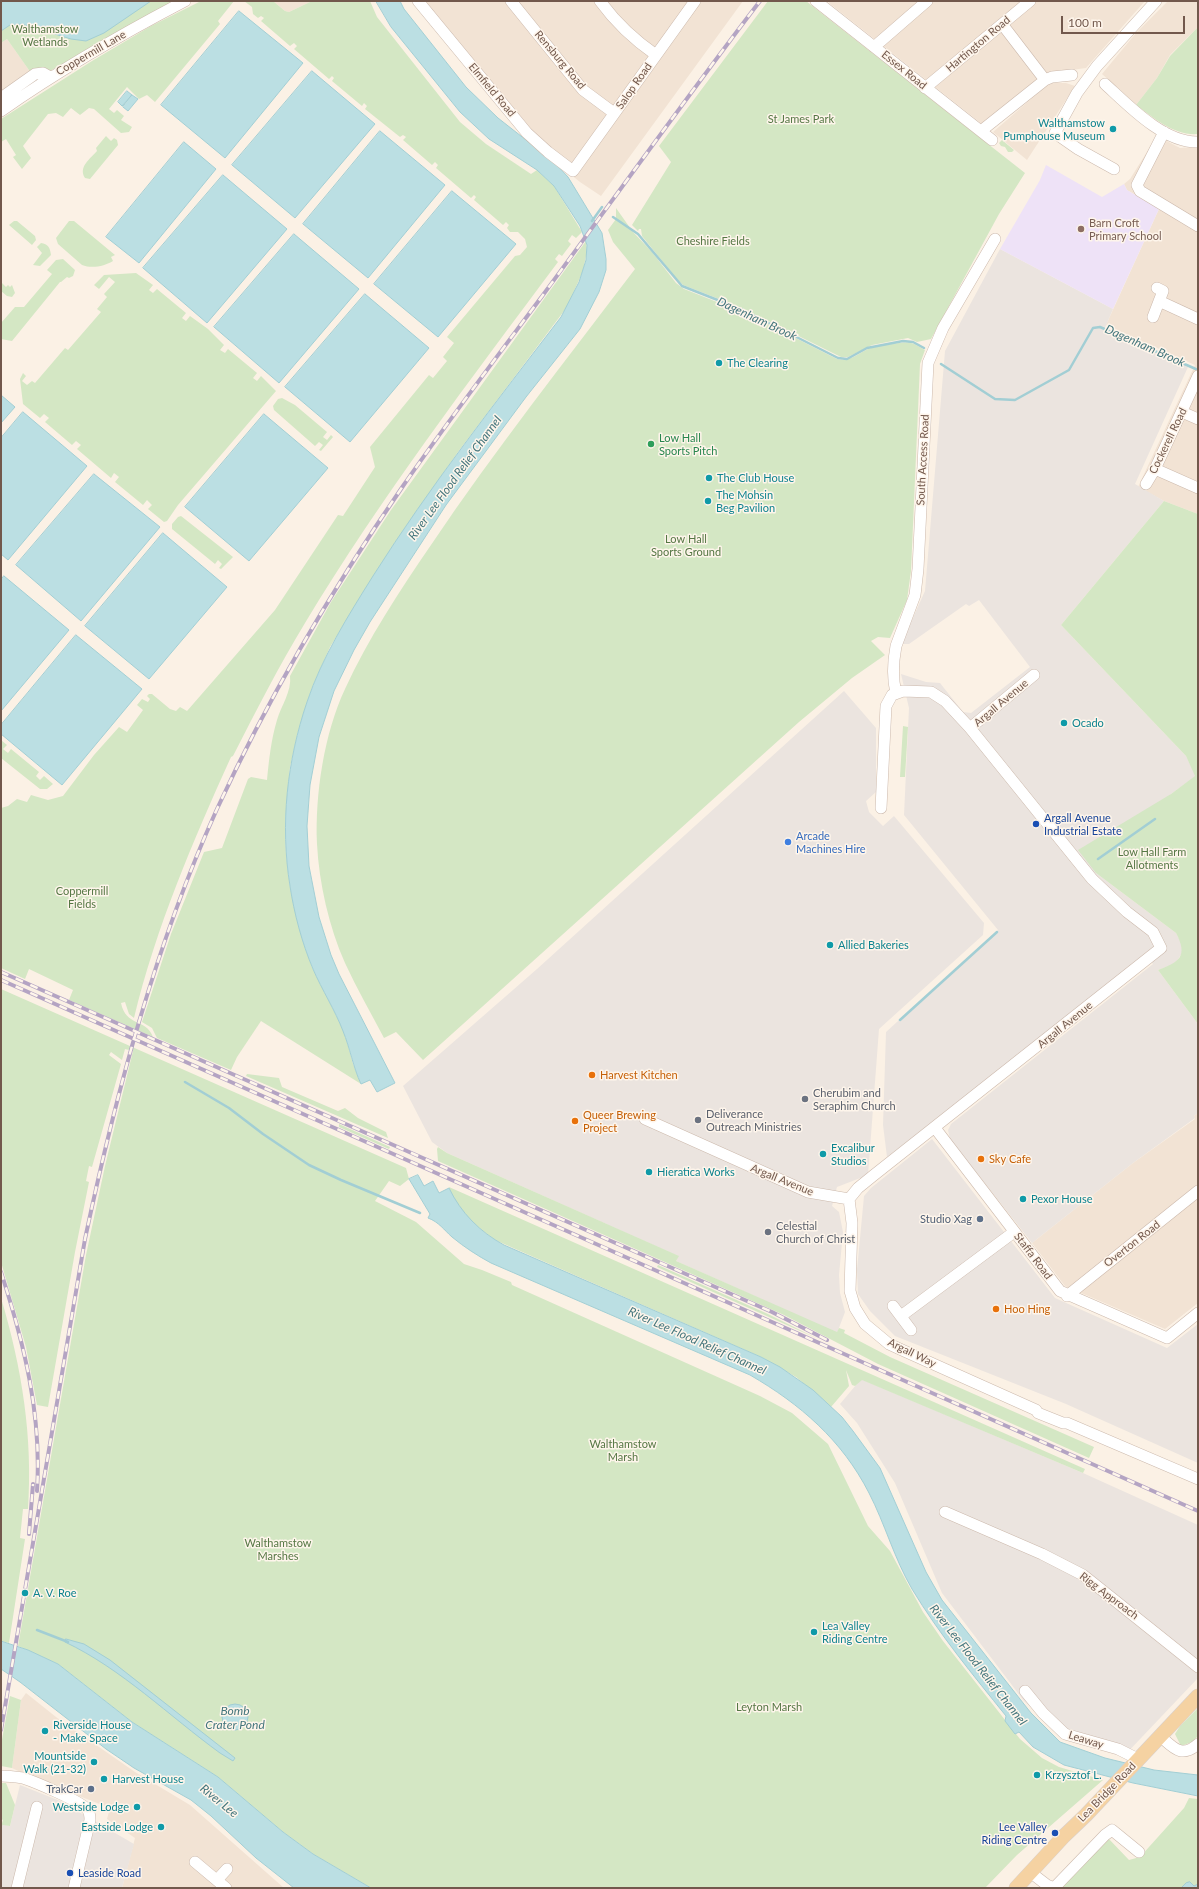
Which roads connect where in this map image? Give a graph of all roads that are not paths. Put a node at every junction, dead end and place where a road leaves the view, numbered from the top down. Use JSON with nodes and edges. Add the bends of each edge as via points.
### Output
{"nodes":[{"id":1,"x":185,"y":1,"type":"edge"},
{"id":2,"x":418,"y":1,"type":"edge"},
{"id":3,"x":511,"y":1,"type":"edge"},
{"id":4,"x":600,"y":1,"type":"edge"},
{"id":5,"x":695,"y":1,"type":"edge"},
{"id":6,"x":927,"y":1,"type":"edge"},
{"id":7,"x":1030,"y":1,"type":"edge"},
{"id":8,"x":1156,"y":1,"type":"edge"},
{"id":9,"x":819,"y":2,"type":"edge"},
{"id":10,"x":1002,"y":24,"type":"junction"},
{"id":11,"x":874,"y":47,"type":"junction"},
{"id":12,"x":656,"y":55,"type":"junction"},
{"id":13,"x":1072,"y":75,"type":"dead end"},
{"id":14,"x":50,"y":77,"type":"junction"},
{"id":15,"x":1045,"y":80,"type":"junction"},
{"id":16,"x":1105,"y":84,"type":"dead end"},
{"id":17,"x":925,"y":88,"type":"junction"},
{"id":18,"x":1,"y":98,"type":"edge"},
{"id":19,"x":1,"y":111,"type":"edge"},
{"id":20,"x":614,"y":113,"type":"junction"},
{"id":21,"x":981,"y":131,"type":"junction"},
{"id":22,"x":1164,"y":132,"type":"junction"},
{"id":23,"x":992,"y":140,"type":"dead end"},
{"id":24,"x":1198,"y":142,"type":"edge"},
{"id":25,"x":1114,"y":169,"type":"dead end"},
{"id":26,"x":573,"y":171,"type":"joint"},
{"id":27,"x":1198,"y":226,"type":"edge"},
{"id":28,"x":995,"y":239,"type":"dead end"},
{"id":29,"x":1157,"y":288,"type":"dead end"},
{"id":30,"x":1159,"y":301,"type":"junction"},
{"id":31,"x":1152,"y":316,"type":"dead end"},
{"id":32,"x":1198,"y":319,"type":"edge"},
{"id":33,"x":1198,"y":376,"type":"edge"},
{"id":34,"x":1182,"y":412,"type":"junction"},
{"id":35,"x":1198,"y":419,"type":"edge"},
{"id":36,"x":1155,"y":469,"type":"junction"},
{"id":37,"x":1146,"y":484,"type":"dead end"},
{"id":38,"x":1198,"y":488,"type":"edge"},
{"id":39,"x":1034,"y":676,"type":"dead end"},
{"id":40,"x":896,"y":693,"type":"junction"},
{"id":41,"x":970,"y":728,"type":"junction"},
{"id":42,"x":881,"y":808,"type":"dead end"},
{"id":43,"x":645,"y":1119,"type":"dead end"},
{"id":44,"x":935,"y":1128,"type":"junction"},
{"id":45,"x":1198,"y":1191,"type":"edge"},
{"id":46,"x":849,"y":1200,"type":"junction"},
{"id":47,"x":1014,"y":1232,"type":"junction"},
{"id":48,"x":1067,"y":1296,"type":"junction"},
{"id":49,"x":893,"y":1306,"type":"dead end"},
{"id":50,"x":1198,"y":1313,"type":"edge"},
{"id":51,"x":901,"y":1316,"type":"junction"},
{"id":52,"x":911,"y":1330,"type":"dead end"},
{"id":53,"x":1198,"y":1479,"type":"edge"},
{"id":54,"x":945,"y":1512,"type":"dead end"},
{"id":55,"x":1198,"y":1667,"type":"edge"},
{"id":56,"x":1025,"y":1691,"type":"dead end"},
{"id":57,"x":1198,"y":1696,"type":"edge"},
{"id":58,"x":1160,"y":1736,"type":"junction"},
{"id":59,"x":1198,"y":1744,"type":"edge"},
{"id":60,"x":1136,"y":1762,"type":"junction"},
{"id":61,"x":1,"y":1776,"type":"edge"},
{"id":62,"x":37,"y":1807,"type":"dead end"},
{"id":63,"x":1139,"y":1852,"type":"dead end"},
{"id":64,"x":195,"y":1862,"type":"dead end"},
{"id":65,"x":227,"y":1869,"type":"dead end"},
{"id":66,"x":1030,"y":1872,"type":"junction"},
{"id":67,"x":217,"y":1880,"type":"junction"},
{"id":68,"x":17,"y":1888,"type":"edge"},
{"id":69,"x":74,"y":1888,"type":"edge"},
{"id":70,"x":226,"y":1888,"type":"edge"},
{"id":71,"x":1016,"y":1888,"type":"edge"}],
"edges":[{"from":1,"to":14,"type":"street","name":"Coppermill Lane","via":[[109,41]]},
{"from":2,"to":26,"type":"street","name":"Elmfield Road","via":[[527,133]]},
{"from":3,"to":20,"type":"street","name":"Rensburg Road","via":[[583,90]]},
{"from":4,"to":12,"type":"street","via":[[617,23],[637,42]]},
{"from":5,"to":12,"type":"street","name":"Salop Road"},
{"from":6,"to":11,"type":"street"},
{"from":7,"to":10,"type":"street","name":"Hartington Road"},
{"from":8,"to":25,"type":"street","via":[[1090,75],[1077,92],[1055,133]]},
{"from":9,"to":11,"type":"street","name":"Essex Road"},
{"from":10,"to":15,"type":"street"},
{"from":10,"to":17,"type":"street","name":"Hartington Road"},
{"from":11,"to":17,"type":"street","name":"Essex Road"},
{"from":12,"to":20,"type":"street","name":"Salop Road"},
{"from":13,"to":15,"type":"street"},
{"from":14,"to":18,"type":"street","via":[[43,73],[35,74]]},
{"from":14,"to":19,"type":"street","name":"Coppermill Lane"},
{"from":15,"to":21,"type":"street"},
{"from":16,"to":22,"type":"street","via":[[1138,114]]},
{"from":17,"to":21,"type":"street","name":"Essex Road"},
{"from":20,"to":26,"type":"street","name":"Salop Road"},
{"from":21,"to":23,"type":"street","name":"Essex Road"},
{"from":22,"to":24,"type":"street","via":[[1179,140]]},
{"from":22,"to":27,"type":"street","via":[[1137,185],[1140,191]]},
{"from":28,"to":40,"type":"street","name":"South Access Road","via":[[943,328],[928,364],[918,569],[915,595],[895,650],[893,674]]},
{"from":29,"to":30,"type":"street","via":[[1163,291]]},
{"from":30,"to":31,"type":"street"},
{"from":30,"to":32,"type":"street"},
{"from":33,"to":34,"type":"street","name":"Cockerell Road"},
{"from":34,"to":35,"type":"street"},
{"from":34,"to":36,"type":"street","name":"Cockerell Road"},
{"from":36,"to":37,"type":"street","name":"Cockerell Road"},
{"from":36,"to":38,"type":"street"},
{"from":39,"to":41,"type":"street","name":"Argall Avenue"},
{"from":40,"to":41,"type":"street","via":[[918,691],[937,694]]},
{"from":40,"to":42,"type":"street","via":[[892,695],[885,712]]},
{"from":41,"to":44,"type":"street","name":"Argall Avenue","via":[[1092,879],[1153,932],[1161,948]]},
{"from":43,"to":46,"type":"street","name":"Argall Avenue","via":[[808,1192]]},
{"from":44,"to":46,"type":"street","name":"Argall Avenue","via":[[874,1174]]},
{"from":44,"to":47,"type":"street","name":"Staffa Road"},
{"from":45,"to":48,"type":"street","name":"Overton Road"},
{"from":46,"to":53,"type":"street","name":"Argall Way","via":[[852,1223],[850,1291],[855,1308],[865,1324],[890,1344],[1036,1410],[1040,1408],[1066,1418],[1067,1423]]},
{"from":47,"to":48,"type":"street","name":"Staffa Road","via":[[1060,1291]]},
{"from":47,"to":51,"type":"street"},
{"from":48,"to":50,"type":"street","name":"Staffa Road","via":[[1167,1338]]},
{"from":49,"to":51,"type":"street"},
{"from":51,"to":52,"type":"street"},
{"from":54,"to":55,"type":"street","name":"Rigg Approach","via":[[1029,1548],[1083,1575]]},
{"from":56,"to":60,"type":"street","name":"Leaway","via":[[1065,1734],[1118,1749]]},
{"from":57,"to":58,"type":"main road","name":"Lea Bridge Road"},
{"from":58,"to":59,"type":"street","via":[[1180,1751],[1189,1750]]},
{"from":58,"to":60,"type":"main road","name":"Lea Bridge Road"},
{"from":60,"to":66,"type":"main road","name":"Lea Bridge Road"},
{"from":61,"to":69,"type":"street","via":[[23,1779],[43,1786],[90,1812]]},
{"from":62,"to":68,"type":"street"},
{"from":63,"to":66,"type":"street","via":[[1112,1830],[1105,1834],[1054,1888]]},
{"from":64,"to":67,"type":"street"},
{"from":65,"to":67,"type":"street"},
{"from":66,"to":71,"type":"main road","name":"Lea Bridge Road"},
{"from":67,"to":70,"type":"street"}]}
